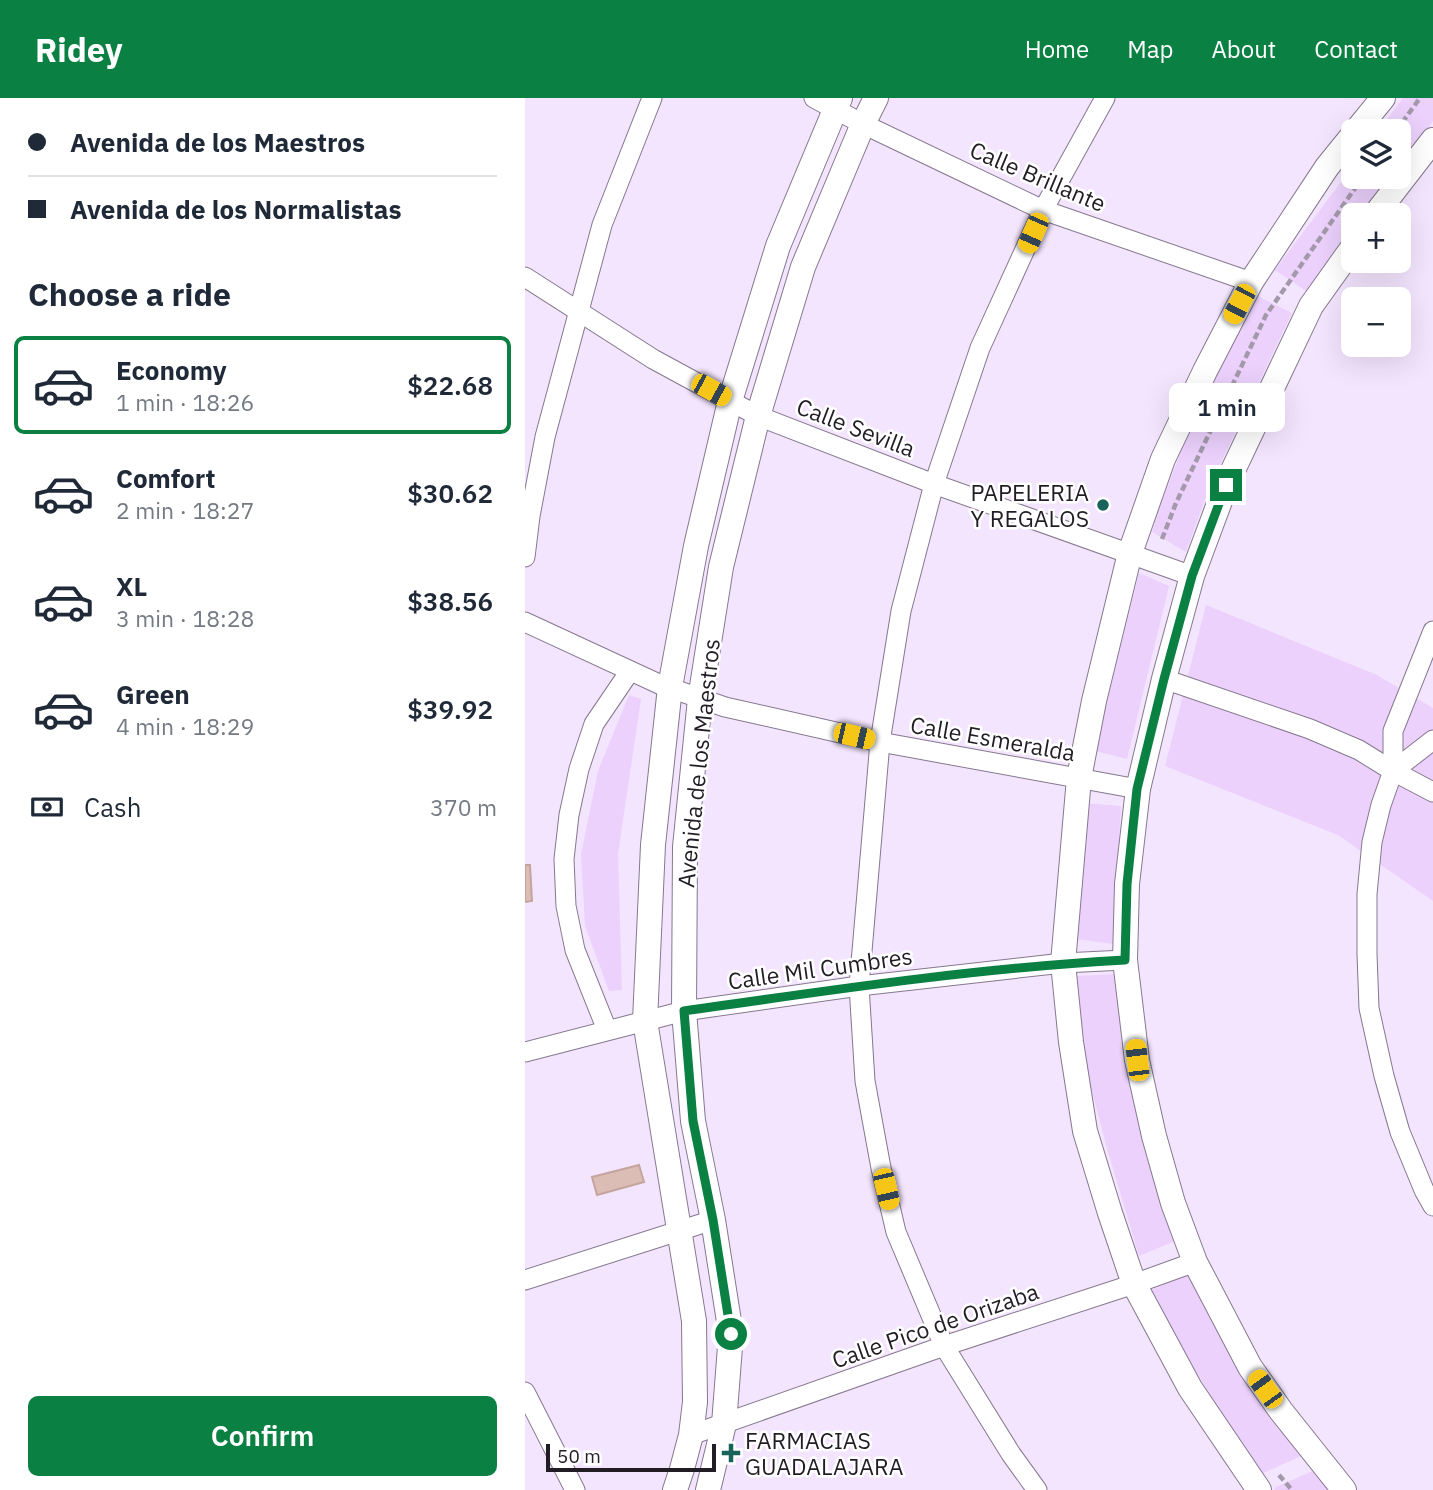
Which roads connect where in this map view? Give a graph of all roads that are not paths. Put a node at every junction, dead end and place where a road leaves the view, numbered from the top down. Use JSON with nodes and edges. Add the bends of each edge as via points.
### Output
{"nodes":[{"id":1,"x":652,"y":98,"type":"edge"},
{"id":2,"x":876,"y":98,"type":"edge"},
{"id":3,"x":1105,"y":98,"type":"edge"},
{"id":4,"x":1383,"y":98,"type":"edge"},
{"id":5,"x":829,"y":102,"type":"edge"},
{"id":6,"x":1366,"y":119,"type":"edge"},
{"id":7,"x":863,"y":124,"type":"junction"},
{"id":8,"x":1433,"y":140,"type":"edge"},
{"id":9,"x":1341,"y":149,"type":"edge"},
{"id":10,"x":1384,"y":203,"type":"edge"},
{"id":11,"x":1043,"y":210,"type":"junction"},
{"id":12,"x":1341,"y":264,"type":"edge"},
{"id":13,"x":525,"y":277,"type":"edge"},
{"id":14,"x":1251,"y":282,"type":"junction"},
{"id":15,"x":579,"y":312,"type":"junction"},
{"id":16,"x":730,"y":401,"type":"junction"},
{"id":17,"x":758,"y":416,"type":"junction"},
{"id":18,"x":934,"y":484,"type":"junction"},
{"id":19,"x":1130,"y":553,"type":"junction"},
{"id":20,"x":525,"y":557,"type":"edge"},
{"id":21,"x":1192,"y":576,"type":"junction"},
{"id":22,"x":525,"y":622,"type":"edge"},
{"id":23,"x":1433,"y":631,"type":"edge"},
{"id":24,"x":630,"y":671,"type":"junction"},
{"id":25,"x":1164,"y":679,"type":"junction"},
{"id":26,"x":670,"y":687,"type":"junction"},
{"id":27,"x":700,"y":699,"type":"junction"},
{"id":28,"x":1433,"y":740,"type":"edge"},
{"id":29,"x":880,"y":742,"type":"junction"},
{"id":30,"x":1393,"y":771,"type":"junction"},
{"id":31,"x":1079,"y":778,"type":"junction"},
{"id":32,"x":1137,"y":789,"type":"junction"},
{"id":33,"x":1433,"y":792,"type":"edge"},
{"id":34,"x":1125,"y":960,"type":"junction"},
{"id":35,"x":1063,"y":963,"type":"junction"},
{"id":36,"x":859,"y":986,"type":"junction"},
{"id":37,"x":684,"y":1011,"type":"junction"},
{"id":38,"x":645,"y":1021,"type":"junction"},
{"id":39,"x":607,"y":1030,"type":"junction"},
{"id":40,"x":525,"y":1052,"type":"edge"},
{"id":41,"x":1433,"y":1206,"type":"edge"},
{"id":42,"x":713,"y":1220,"type":"junction"},
{"id":43,"x":680,"y":1231,"type":"junction"},
{"id":44,"x":1195,"y":1262,"type":"junction"},
{"id":45,"x":525,"y":1280,"type":"edge"},
{"id":46,"x":1134,"y":1284,"type":"junction"},
{"id":47,"x":944,"y":1346,"type":"junction"},
{"id":48,"x":525,"y":1392,"type":"edge"},
{"id":49,"x":724,"y":1424,"type":"junction"},
{"id":50,"x":691,"y":1435,"type":"junction"},
{"id":51,"x":1258,"y":1484,"type":"edge"},
{"id":52,"x":575,"y":1490,"type":"edge"},
{"id":53,"x":675,"y":1490,"type":"edge"},
{"id":54,"x":708,"y":1490,"type":"edge"},
{"id":55,"x":1037,"y":1490,"type":"edge"},
{"id":56,"x":1344,"y":1490,"type":"edge"}],
"edges":[{"from":1,"to":15,"type":"street","via":[[602,225]]},
{"from":2,"to":7,"type":"street","name":"Avenida de los Maestros"},
{"from":3,"to":11,"type":"street"},
{"from":4,"to":6,"type":"street"},
{"from":5,"to":7,"type":"street","name":"Calle Brillante"},
{"from":5,"to":16,"type":"street","name":"Avenida de los Maestros"},
{"from":7,"to":11,"type":"street","name":"Calle Brillante"},
{"from":7,"to":17,"type":"street","name":"Avenida de los Maestros","via":[[803,267]]},
{"from":8,"to":10,"type":"street"},
{"from":9,"to":14,"type":"street"},
{"from":11,"to":14,"type":"street","name":"Calle Brillante"},
{"from":11,"to":18,"type":"street","via":[[981,348]]},
{"from":12,"to":21,"type":"street","via":[[1311,306],[1226,485]]},
{"from":13,"to":15,"type":"street","name":"Calle Sevilla"},
{"from":14,"to":19,"type":"street","via":[[1163,459]]},
{"from":15,"to":16,"type":"street","name":"Calle Sevilla"},
{"from":15,"to":20,"type":"street","via":[[545,437]]},
{"from":16,"to":17,"type":"street","name":"Calle Sevilla"},
{"from":16,"to":26,"type":"street","name":"Avenida de los Maestros","via":[[696,546]]},
{"from":17,"to":18,"type":"street","name":"Calle Sevilla"},
{"from":17,"to":27,"type":"street","name":"Avenida de los Maestros","via":[[721,567]]},
{"from":18,"to":19,"type":"street","name":"Calle Sevilla"},
{"from":18,"to":29,"type":"street","via":[[901,611]]},
{"from":19,"to":21,"type":"street","name":"Calle Sevilla"},
{"from":19,"to":31,"type":"street"},
{"from":21,"to":25,"type":"street"},
{"from":22,"to":24,"type":"street","name":"Calle Esmeralda"},
{"from":23,"to":30,"type":"street","via":[[1393,731]]},
{"from":24,"to":26,"type":"street","name":"Calle Esmeralda"},
{"from":24,"to":39,"type":"street","via":[[594,724],[579,769],[563,859],[575,950]]},
{"from":25,"to":30,"type":"street","via":[[1310,729]]},
{"from":25,"to":32,"type":"street"},
{"from":26,"to":27,"type":"street","name":"Calle Esmeralda"},
{"from":26,"to":38,"type":"street","name":"Avenida de los Maestros","via":[[653,845]]},
{"from":27,"to":29,"type":"street","name":"Calle Esmeralda"},
{"from":27,"to":37,"type":"street","name":"Avenida de los Maestros","via":[[685,847]]},
{"from":28,"to":30,"type":"street"},
{"from":29,"to":31,"type":"street","name":"Calle Esmeralda"},
{"from":29,"to":36,"type":"street"},
{"from":30,"to":33,"type":"street"},
{"from":30,"to":41,"type":"street","via":[[1372,842],[1367,894],[1369,1008],[1400,1132]]},
{"from":31,"to":32,"type":"street","name":"Calle Esmeralda"},
{"from":31,"to":35,"type":"street"},
{"from":32,"to":34,"type":"street"},
{"from":34,"to":35,"type":"street","name":"Calle Mil Cumbres"},
{"from":34,"to":44,"type":"street","via":[[1137,1060],[1154,1136]]},
{"from":35,"to":36,"type":"street","name":"Calle Mil Cumbres"},
{"from":35,"to":46,"type":"street","via":[[1085,1131]]},
{"from":36,"to":37,"type":"street","name":"Calle Mil Cumbres"},
{"from":36,"to":47,"type":"street","via":[[865,1081],[896,1232]]},
{"from":37,"to":38,"type":"street","name":"Calle Mil Cumbres"},
{"from":37,"to":42,"type":"street","name":"Avenida de los Maestros","via":[[693,1121]]},
{"from":38,"to":39,"type":"street","name":"Calle Mil Cumbres"},
{"from":38,"to":43,"type":"street","name":"Avenida de los Maestros"},
{"from":39,"to":40,"type":"street","name":"Calle Mil Cumbres"},
{"from":42,"to":43,"type":"street"},
{"from":42,"to":49,"type":"street","name":"Avenida de los Maestros","via":[[731,1334]]},
{"from":43,"to":45,"type":"street"},
{"from":43,"to":50,"type":"street","name":"Avenida de los Maestros","via":[[694,1321]]},
{"from":44,"to":46,"type":"street","name":"Calle Pico de Orizaba"},
{"from":44,"to":56,"type":"street","via":[[1250,1367]]},
{"from":46,"to":47,"type":"street","name":"Calle Pico de Orizaba"},
{"from":46,"to":51,"type":"street","via":[[1190,1388]]},
{"from":47,"to":49,"type":"street","name":"Calle Pico de Orizaba"},
{"from":47,"to":55,"type":"street"},
{"from":48,"to":52,"type":"street"},
{"from":49,"to":50,"type":"street","name":"Calle Pico de Orizaba"},
{"from":49,"to":54,"type":"street","name":"Avenida de los Maestros"},
{"from":50,"to":53,"type":"street","name":"Avenida de los Maestros"}]}
